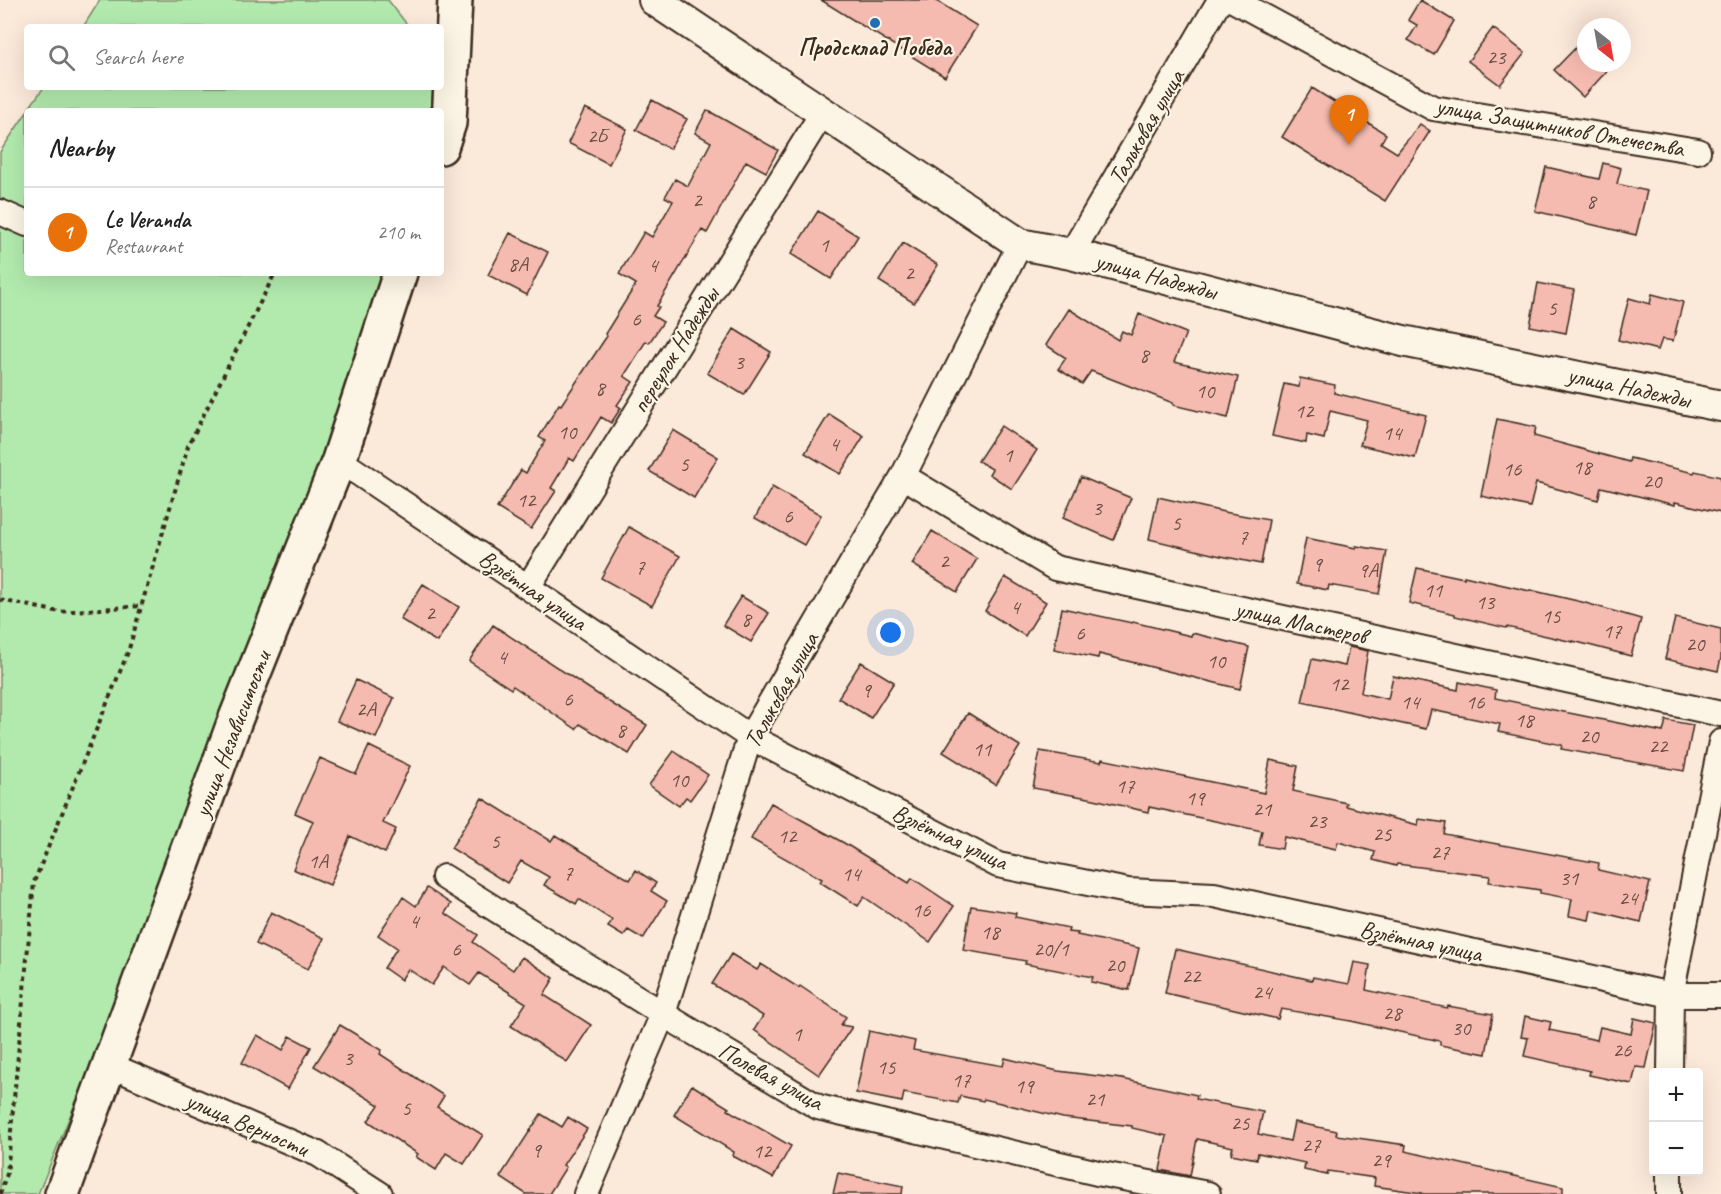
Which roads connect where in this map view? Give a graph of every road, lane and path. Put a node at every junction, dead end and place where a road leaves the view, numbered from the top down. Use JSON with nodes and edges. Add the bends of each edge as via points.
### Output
{"nodes":[{"id":1,"x":455,"y":0,"type":"edge"},
{"id":2,"x":654,"y":0,"type":"edge"},
{"id":3,"x":1220,"y":0,"type":"edge"},
{"id":4,"x":1233,"y":0,"type":"edge"},
{"id":5,"x":823,"y":112,"type":"junction"},
{"id":6,"x":445,"y":135,"type":"edge"},
{"id":7,"x":1698,"y":151,"type":"dead end"},
{"id":8,"x":0,"y":212,"type":"edge"},
{"id":9,"x":24,"y":223,"type":"edge"},
{"id":10,"x":1020,"y":244,"type":"junction"},
{"id":11,"x":1071,"y":254,"type":"junction"},
{"id":12,"x":273,"y":276,"type":"edge"},
{"id":13,"x":399,"y":276,"type":"edge"},
{"id":14,"x":1721,"y":406,"type":"edge"},
{"id":15,"x":339,"y":460,"type":"junction"},
{"id":16,"x":903,"y":476,"type":"junction"},
{"id":17,"x":528,"y":587,"type":"junction"},
{"id":18,"x":0,"y":600,"type":"edge"},
{"id":19,"x":141,"y":606,"type":"junction"},
{"id":20,"x":1721,"y":714,"type":"edge"},
{"id":21,"x":750,"y":737,"type":"junction"},
{"id":22,"x":1721,"y":742,"type":"edge"},
{"id":23,"x":444,"y":877,"type":"dead end"},
{"id":24,"x":1671,"y":995,"type":"junction"},
{"id":25,"x":1721,"y":995,"type":"edge"},
{"id":26,"x":663,"y":1014,"type":"junction"},
{"id":27,"x":109,"y":1065,"type":"junction"},
{"id":28,"x":1670,"y":1068,"type":"edge"},
{"id":29,"x":1669,"y":1176,"type":"edge"},
{"id":30,"x":0,"y":1194,"type":"edge"},
{"id":31,"x":62,"y":1194,"type":"edge"},
{"id":32,"x":380,"y":1194,"type":"edge"},
{"id":33,"x":586,"y":1194,"type":"edge"},
{"id":34,"x":1208,"y":1194,"type":"edge"},
{"id":35,"x":1669,"y":1194,"type":"edge"}],
"edges":[{"from":1,"to":6,"type":"main road"},
{"from":2,"to":5,"type":"street","name":"улица Надежды"},
{"from":3,"to":11,"type":"street","name":"Тальковая улица"},
{"from":4,"to":7,"type":"street","name":"улица Защитников Отечества","via":[[1433,108]]},
{"from":5,"to":10,"type":"street","name":"улица Надежды"},
{"from":5,"to":17,"type":"street","name":"переулок Надежды"},
{"from":8,"to":9,"type":"street"},
{"from":10,"to":11,"type":"street","name":"улица Надежды"},
{"from":10,"to":16,"type":"street","name":"Тальковая улица"},
{"from":11,"to":14,"type":"street","name":"улица Надежды","via":[[1404,341]]},
{"from":12,"to":19,"type":"path","via":[[188,446]]},
{"from":13,"to":15,"type":"main road","name":"улица Независимости"},
{"from":15,"to":17,"type":"street","name":"Взлётная улица"},
{"from":15,"to":27,"type":"main road","name":"улица Независимости","via":[[234,723]]},
{"from":16,"to":20,"type":"street","name":"улица Мастеров","via":[[1055,568]]},
{"from":16,"to":21,"type":"street","name":"Тальковая улица"},
{"from":17,"to":21,"type":"street","name":"Взлётная улица"},
{"from":18,"to":19,"type":"path","via":[[60,612]]},
{"from":19,"to":30,"type":"path","via":[[128,651],[34,882],[7,1174]]},
{"from":21,"to":24,"type":"street","name":"Взлётная улица","via":[[998,865],[1128,891],[1214,896]]},
{"from":21,"to":26,"type":"street","name":"Тальковая улица"},
{"from":22,"to":24,"type":"street"},
{"from":23,"to":26,"type":"street","name":"Полевая улица"},
{"from":24,"to":25,"type":"street","name":"Взлётная улица"},
{"from":24,"to":28,"type":"street"},
{"from":26,"to":33,"type":"street","name":"Тальковая улица"},
{"from":26,"to":34,"type":"street","name":"Полевая улица","via":[[818,1107],[1102,1174]]},
{"from":27,"to":31,"type":"main road","name":"улица Независимости"},
{"from":27,"to":32,"type":"street","name":"улица Верности","via":[[318,1154]]},
{"from":29,"to":35,"type":"street"}]}
